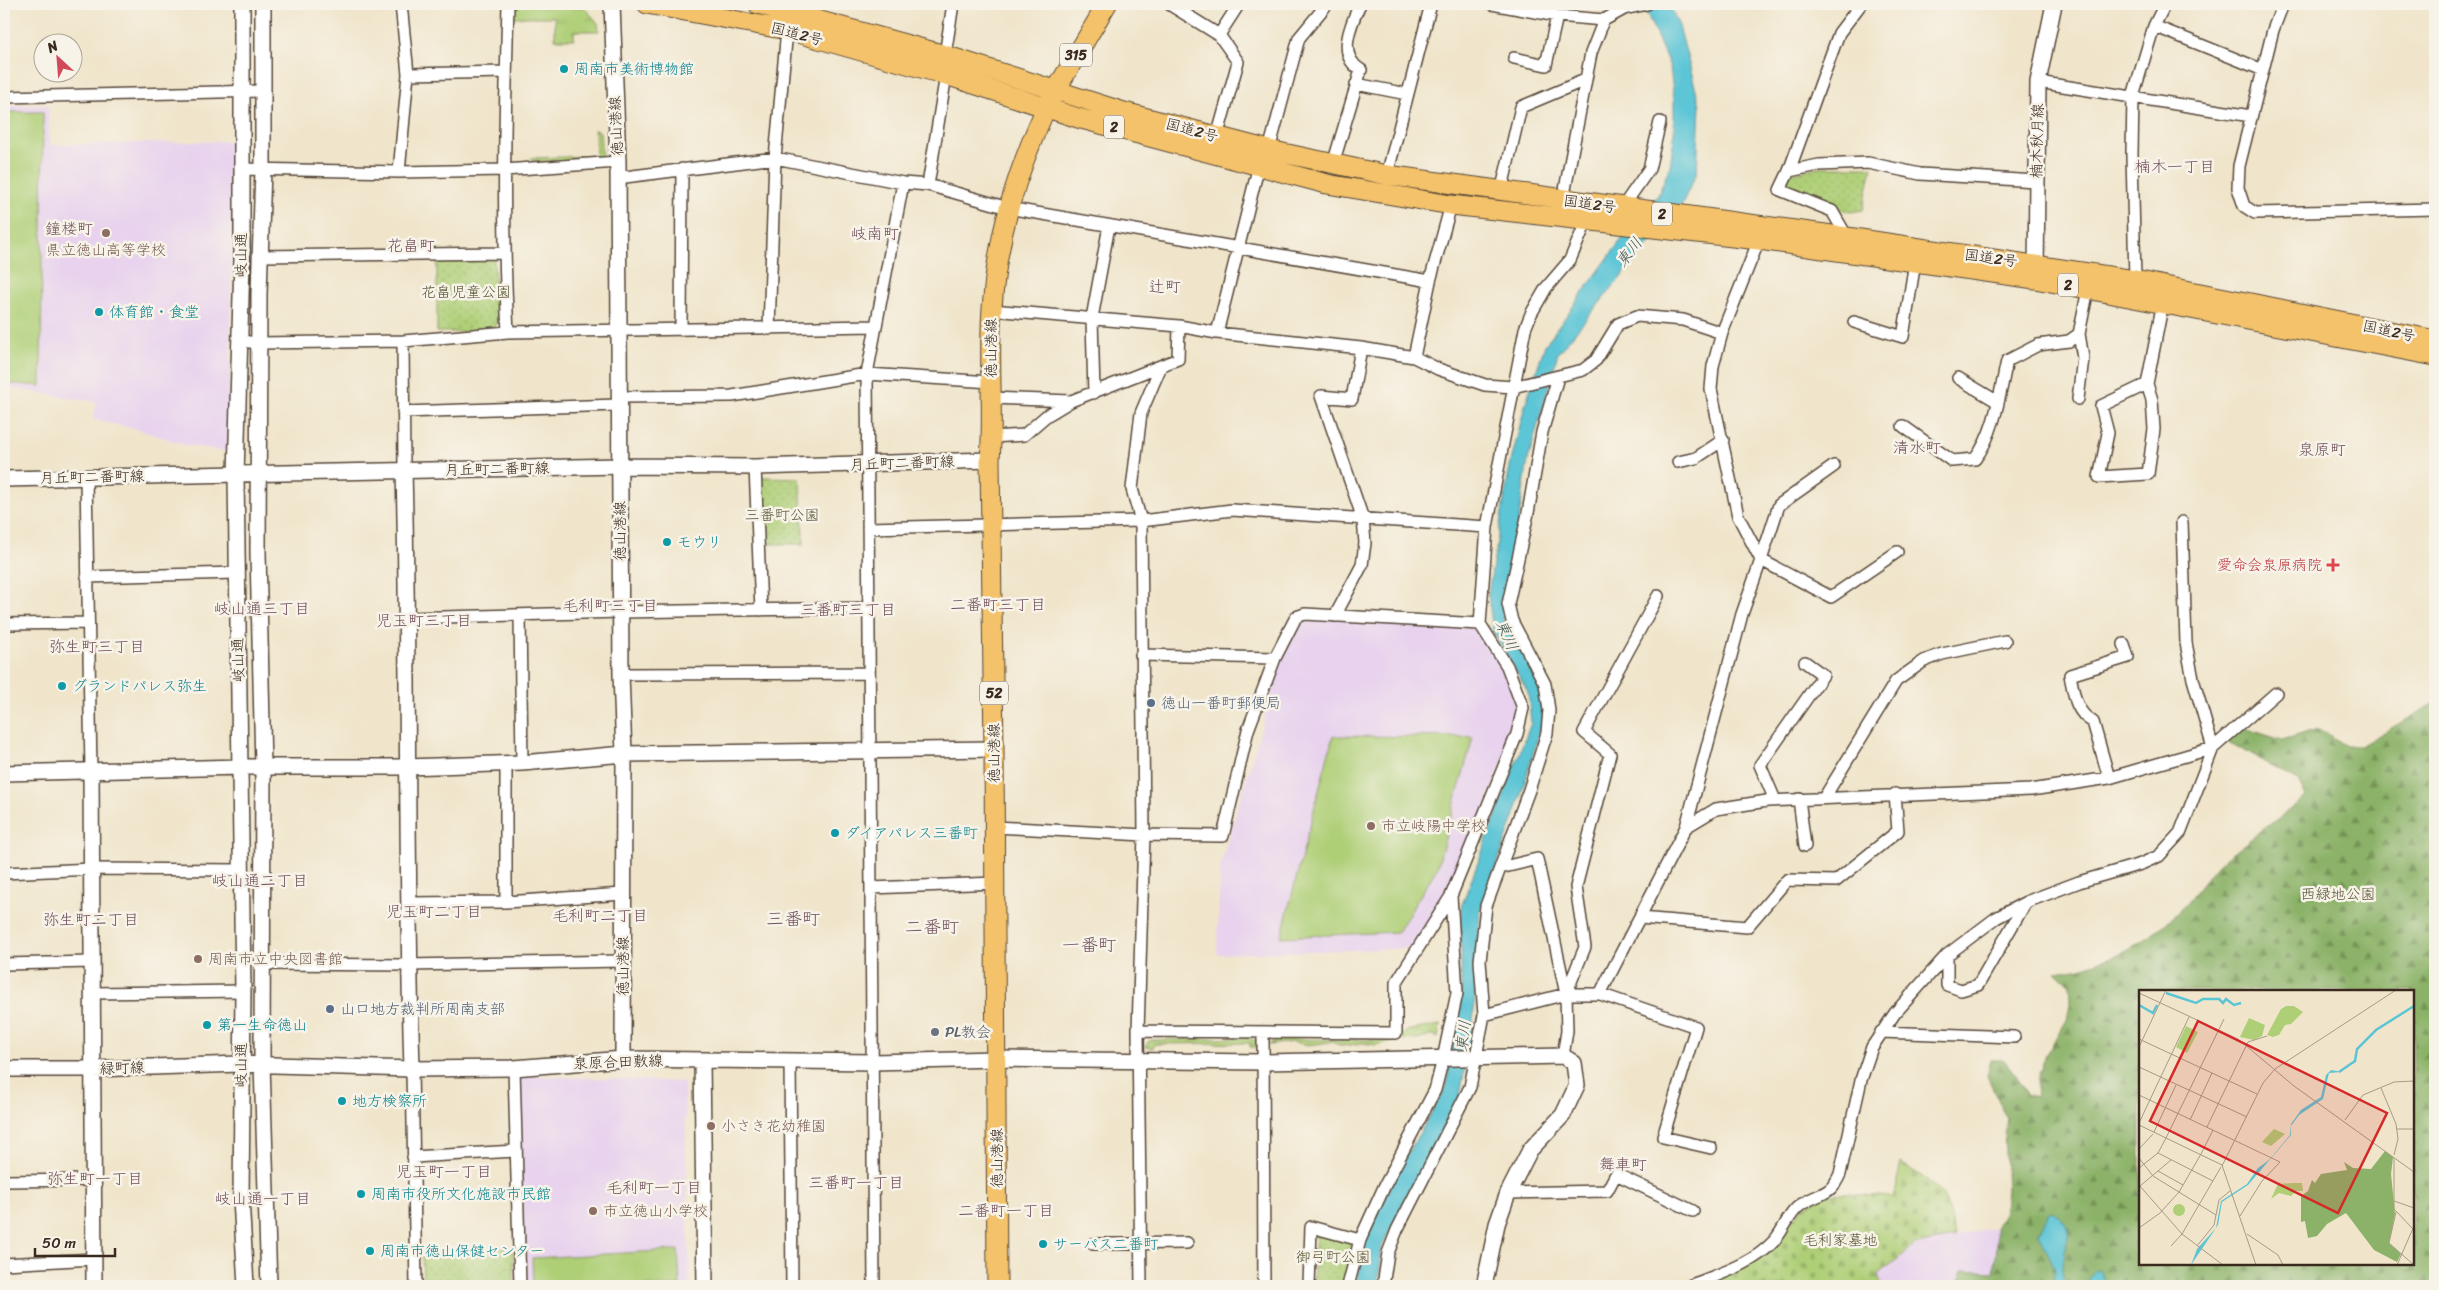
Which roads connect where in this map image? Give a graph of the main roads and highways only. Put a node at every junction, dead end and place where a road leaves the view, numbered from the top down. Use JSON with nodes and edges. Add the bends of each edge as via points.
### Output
{"nodes":[{"id":1,"x":647,"y":4,"type":"edge"},
{"id":2,"x":758,"y":4,"type":"edge"},
{"id":3,"x":1107,"y":4,"type":"edge"},
{"id":4,"x":790,"y":16,"type":"edge"},
{"id":5,"x":1054,"y":90,"type":"junction"},
{"id":6,"x":1046,"y":108,"type":"junction"},
{"id":7,"x":1264,"y":157,"type":"junction"},
{"id":8,"x":1618,"y":216,"type":"junction"},
{"id":9,"x":1699,"y":226,"type":"junction"},
{"id":10,"x":2036,"y":272,"type":"junction"},
{"id":11,"x":2435,"y":340,"type":"edge"},
{"id":12,"x":2435,"y":356,"type":"edge"},
{"id":13,"x":997,"y":1286,"type":"edge"}],
"edges":[{"from":1,"to":4,"type":"main road","name":"国道2号","number":"2"},
{"from":2,"to":4,"type":"main road","name":"国道2号","number":"2"},
{"from":3,"to":5,"type":"main road","number":"315"},
{"from":4,"to":5,"type":"main road","name":"国道2号","number":"2","via":[[945,55]]},
{"from":4,"to":6,"type":"main road","name":"国道2号","number":"2","via":[[946,75]]},
{"from":5,"to":6,"type":"main road","number":"315"},
{"from":5,"to":7,"type":"main road","name":"国道2号","number":"2","via":[[1217,137]]},
{"from":6,"to":7,"type":"main road","name":"国道2号","number":"2"},
{"from":6,"to":13,"type":"main road","name":"徳山港線","number":"52","via":[[1022,163],[1008,208],[992,310],[990,460]]},
{"from":7,"to":8,"type":"main road","name":"国道2号","number":"2","via":[[1333,164],[1387,175],[1563,200]]},
{"from":7,"to":8,"type":"main road","name":"国道2号","number":"2","via":[[1327,184],[1451,204],[1587,220]]},
{"from":8,"to":9,"type":"main road","name":"国道2号","number":"2"},
{"from":9,"to":10,"type":"main road","name":"国道2号","number":"2","via":[[1759,240],[1915,262]]},
{"from":9,"to":10,"type":"main road","name":"国道2号","number":"2","via":[[1847,237]]},
{"from":10,"to":11,"type":"main road","name":"国道2号","number":"2","via":[[2135,280]]},
{"from":10,"to":12,"type":"main road","name":"国道2号","number":"2","via":[[2088,289]]}]}
